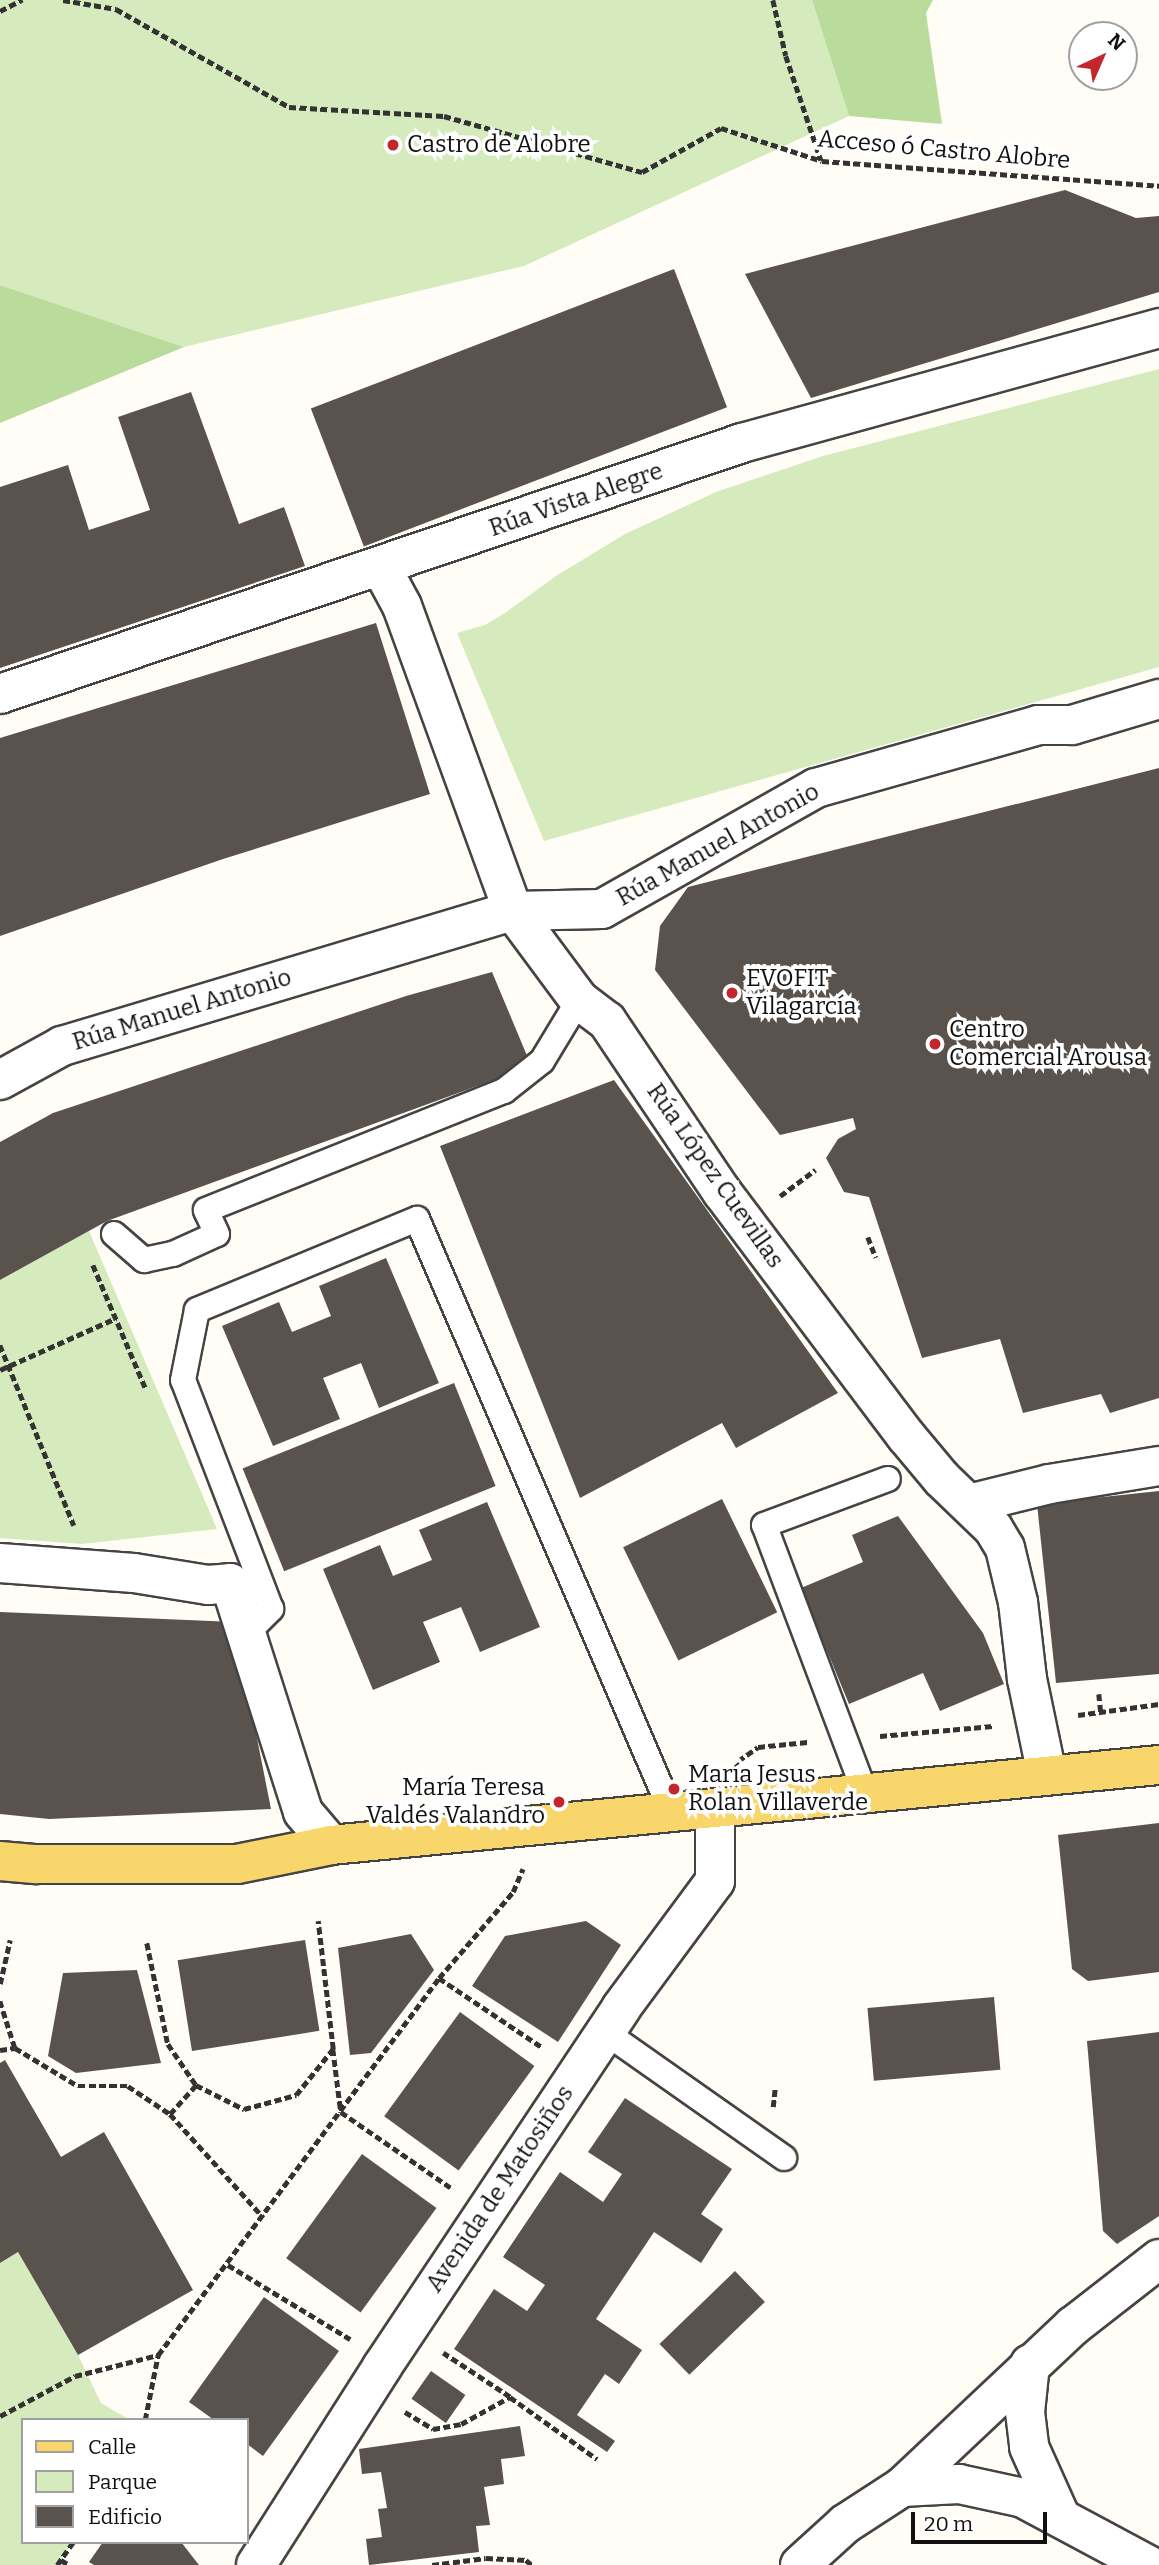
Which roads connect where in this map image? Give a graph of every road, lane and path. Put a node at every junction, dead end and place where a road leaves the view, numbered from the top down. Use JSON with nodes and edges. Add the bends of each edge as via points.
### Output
{"nodes":[{"id":1,"x":22,"y":0,"type":"edge"},
{"id":2,"x":63,"y":0,"type":"edge"},
{"id":3,"x":773,"y":0,"type":"edge"},
{"id":4,"x":0,"y":11,"type":"edge"},
{"id":5,"x":822,"y":160,"type":"junction"},
{"id":6,"x":1159,"y":187,"type":"edge"},
{"id":7,"x":1159,"y":328,"type":"edge"},
{"id":8,"x":381,"y":567,"type":"junction"},
{"id":9,"x":0,"y":694,"type":"edge"},
{"id":10,"x":1159,"y":699,"type":"edge"},
{"id":11,"x":513,"y":911,"type":"junction"},
{"id":12,"x":579,"y":1000,"type":"junction"},
{"id":13,"x":0,"y":1080,"type":"edge"},
{"id":14,"x":815,"y":1170,"type":"dead end"},
{"id":15,"x":777,"y":1199,"type":"dead end"},
{"id":16,"x":114,"y":1234,"type":"dead end"},
{"id":17,"x":868,"y":1237,"type":"dead end"},
{"id":18,"x":876,"y":1258,"type":"dead end"},
{"id":19,"x":116,"y":1318,"type":"dead end"},
{"id":20,"x":0,"y":1345,"type":"edge"},
{"id":21,"x":9,"y":1366,"type":"junction"},
{"id":22,"x":0,"y":1370,"type":"edge"},
{"id":23,"x":1159,"y":1466,"type":"edge"},
{"id":24,"x":888,"y":1479,"type":"dead end"},
{"id":25,"x":969,"y":1504,"type":"junction"},
{"id":26,"x":77,"y":1531,"type":"dead end"},
{"id":27,"x":0,"y":1563,"type":"edge"},
{"id":28,"x":248,"y":1632,"type":"junction"},
{"id":29,"x":1099,"y":1694,"type":"dead end"},
{"id":30,"x":1159,"y":1704,"type":"edge"},
{"id":31,"x":1101,"y":1712,"type":"junction"},
{"id":32,"x":1075,"y":1716,"type":"dead end"},
{"id":33,"x":1159,"y":1765,"type":"edge"},
{"id":34,"x":1047,"y":1775,"type":"junction"},
{"id":35,"x":865,"y":1793,"type":"junction"},
{"id":36,"x":715,"y":1809,"type":"junction"},
{"id":37,"x":672,"y":1813,"type":"junction"},
{"id":38,"x":331,"y":1845,"type":"junction"},
{"id":39,"x":0,"y":1861,"type":"edge"},
{"id":40,"x":513,"y":1892,"type":"dead end"},
{"id":41,"x":318,"y":1921,"type":"dead end"},
{"id":42,"x":10,"y":1940,"type":"dead end"},
{"id":43,"x":147,"y":1943,"type":"dead end"},
{"id":44,"x":439,"y":1978,"type":"junction"},
{"id":45,"x":0,"y":1984,"type":"edge"},
{"id":46,"x":0,"y":2001,"type":"edge"},
{"id":47,"x":605,"y":2032,"type":"junction"},
{"id":48,"x":15,"y":2048,"type":"junction"},
{"id":49,"x":0,"y":2049,"type":"edge"},
{"id":50,"x":333,"y":2049,"type":"junction"},
{"id":51,"x":549,"y":2052,"type":"dead end"},
{"id":52,"x":196,"y":2085,"type":"junction"},
{"id":53,"x":341,"y":2112,"type":"junction"},
{"id":54,"x":170,"y":2114,"type":"junction"},
{"id":55,"x":784,"y":2158,"type":"dead end"},
{"id":56,"x":454,"y":2190,"type":"dead end"},
{"id":57,"x":263,"y":2217,"type":"junction"},
{"id":58,"x":1159,"y":2259,"type":"edge"},
{"id":59,"x":229,"y":2264,"type":"junction"},
{"id":60,"x":353,"y":2341,"type":"dead end"},
{"id":61,"x":439,"y":2350,"type":"dead end"},
{"id":62,"x":158,"y":2355,"type":"junction"},
{"id":63,"x":1030,"y":2364,"type":"junction"},
{"id":64,"x":510,"y":2397,"type":"junction"},
{"id":65,"x":404,"y":2412,"type":"dead end"},
{"id":66,"x":0,"y":2416,"type":"edge"},
{"id":67,"x":145,"y":2418,"type":"edge"},
{"id":68,"x":597,"y":2459,"type":"dead end"},
{"id":69,"x":902,"y":2487,"type":"junction"},
{"id":70,"x":1060,"y":2516,"type":"junction"},
{"id":71,"x":72,"y":2544,"type":"edge"},
{"id":72,"x":59,"y":2562,"type":"edge"},
{"id":73,"x":69,"y":2565,"type":"edge"},
{"id":74,"x":256,"y":2565,"type":"edge"},
{"id":75,"x":432,"y":2565,"type":"edge"},
{"id":76,"x":531,"y":2565,"type":"edge"},
{"id":77,"x":800,"y":2565,"type":"edge"},
{"id":78,"x":1148,"y":2565,"type":"edge"}],
"edges":[{"from":1,"to":4,"type":"path"},
{"from":2,"to":5,"type":"path","name":"Acceso ó Castro Alobre","via":[[116,9],[289,107],[444,117],[642,172],[721,128]]},
{"from":3,"to":5,"type":"path","via":[[786,56]]},
{"from":5,"to":6,"type":"path","name":"Acceso ó Castro Alobre"},
{"from":7,"to":8,"type":"street","name":"Rúa Vista Alegre","via":[[742,443]]},
{"from":8,"to":9,"type":"street","name":"Rúa Vista Alegre"},
{"from":8,"to":11,"type":"street","name":"Rúa López Cuevillas","via":[[402,606]]},
{"from":10,"to":11,"type":"street","name":"Rúa Manuel Antonio","via":[[1072,725],[1038,725],[816,788],[602,909]]},
{"from":11,"to":12,"type":"street","name":"Rúa López Cuevillas"},
{"from":11,"to":13,"type":"street","name":"Rúa Manuel Antonio","via":[[62,1046]]},
{"from":12,"to":16,"type":"lane","via":[[542,1061],[503,1091],[206,1210],[217,1234],[173,1254],[144,1260]]},
{"from":12,"to":25,"type":"street","name":"Rúa López Cuevillas","via":[[607,1021],[722,1192],[906,1436]]},
{"from":14,"to":15,"type":"path"},
{"from":17,"to":18,"type":"path"},
{"from":19,"to":21,"type":"path"},
{"from":20,"to":21,"type":"path"},
{"from":21,"to":22,"type":"path"},
{"from":21,"to":26,"type":"path"},
{"from":23,"to":25,"type":"street","via":[[1049,1483]]},
{"from":24,"to":35,"type":"lane","via":[[764,1525]]},
{"from":25,"to":34,"type":"street","name":"Rúa López Cuevillas","via":[[1005,1548]]},
{"from":27,"to":28,"type":"street","via":[[134,1573],[208,1585],[230,1583]]},
{"from":28,"to":37,"type":"lane","via":[[271,1609],[183,1380],[197,1310],[417,1219]]},
{"from":28,"to":38,"type":"street","via":[[303,1812]]},
{"from":29,"to":31,"type":"path"},
{"from":30,"to":31,"type":"path"},
{"from":31,"to":32,"type":"path"},
{"from":33,"to":34,"type":"main road"},
{"from":34,"to":35,"type":"main road"},
{"from":35,"to":36,"type":"main road"},
{"from":36,"to":37,"type":"main road"},
{"from":36,"to":47,"type":"street","name":"Avenida de Matosiños","via":[[715,1881]]},
{"from":37,"to":38,"type":"main road"},
{"from":38,"to":39,"type":"main road","via":[[237,1864]]},
{"from":40,"to":44,"type":"path"},
{"from":41,"to":50,"type":"path"},
{"from":42,"to":45,"type":"path"},
{"from":43,"to":52,"type":"path","via":[[168,2045]]},
{"from":44,"to":51,"type":"path"},
{"from":44,"to":53,"type":"path"},
{"from":46,"to":48,"type":"path"},
{"from":47,"to":55,"type":"lane"},
{"from":47,"to":74,"type":"street","name":"Avenida de Matosiños"},
{"from":48,"to":49,"type":"path"},
{"from":48,"to":54,"type":"path","via":[[78,2086],[128,2086]]},
{"from":50,"to":52,"type":"path","via":[[296,2095],[244,2109]]},
{"from":50,"to":53,"type":"path"},
{"from":52,"to":54,"type":"path"},
{"from":53,"to":56,"type":"path"},
{"from":53,"to":57,"type":"path"},
{"from":54,"to":57,"type":"path"},
{"from":57,"to":59,"type":"path"},
{"from":58,"to":63,"type":"street"},
{"from":59,"to":60,"type":"path"},
{"from":59,"to":62,"type":"path"},
{"from":61,"to":64,"type":"path"},
{"from":62,"to":66,"type":"path","via":[[75,2376]]},
{"from":62,"to":67,"type":"path"},
{"from":63,"to":69,"type":"street"},
{"from":63,"to":70,"type":"street","via":[[1025,2412],[1029,2447]]},
{"from":64,"to":65,"type":"path","via":[[461,2424],[432,2429]]},
{"from":64,"to":68,"type":"path"},
{"from":69,"to":70,"type":"street","via":[[934,2484],[990,2489]]},
{"from":69,"to":77,"type":"street","via":[[845,2524]]},
{"from":70,"to":78,"type":"street"},
{"from":71,"to":72,"type":"path"},
{"from":72,"to":73,"type":"path"},
{"from":75,"to":76,"type":"path","via":[[486,2558],[526,2560]]}]}
